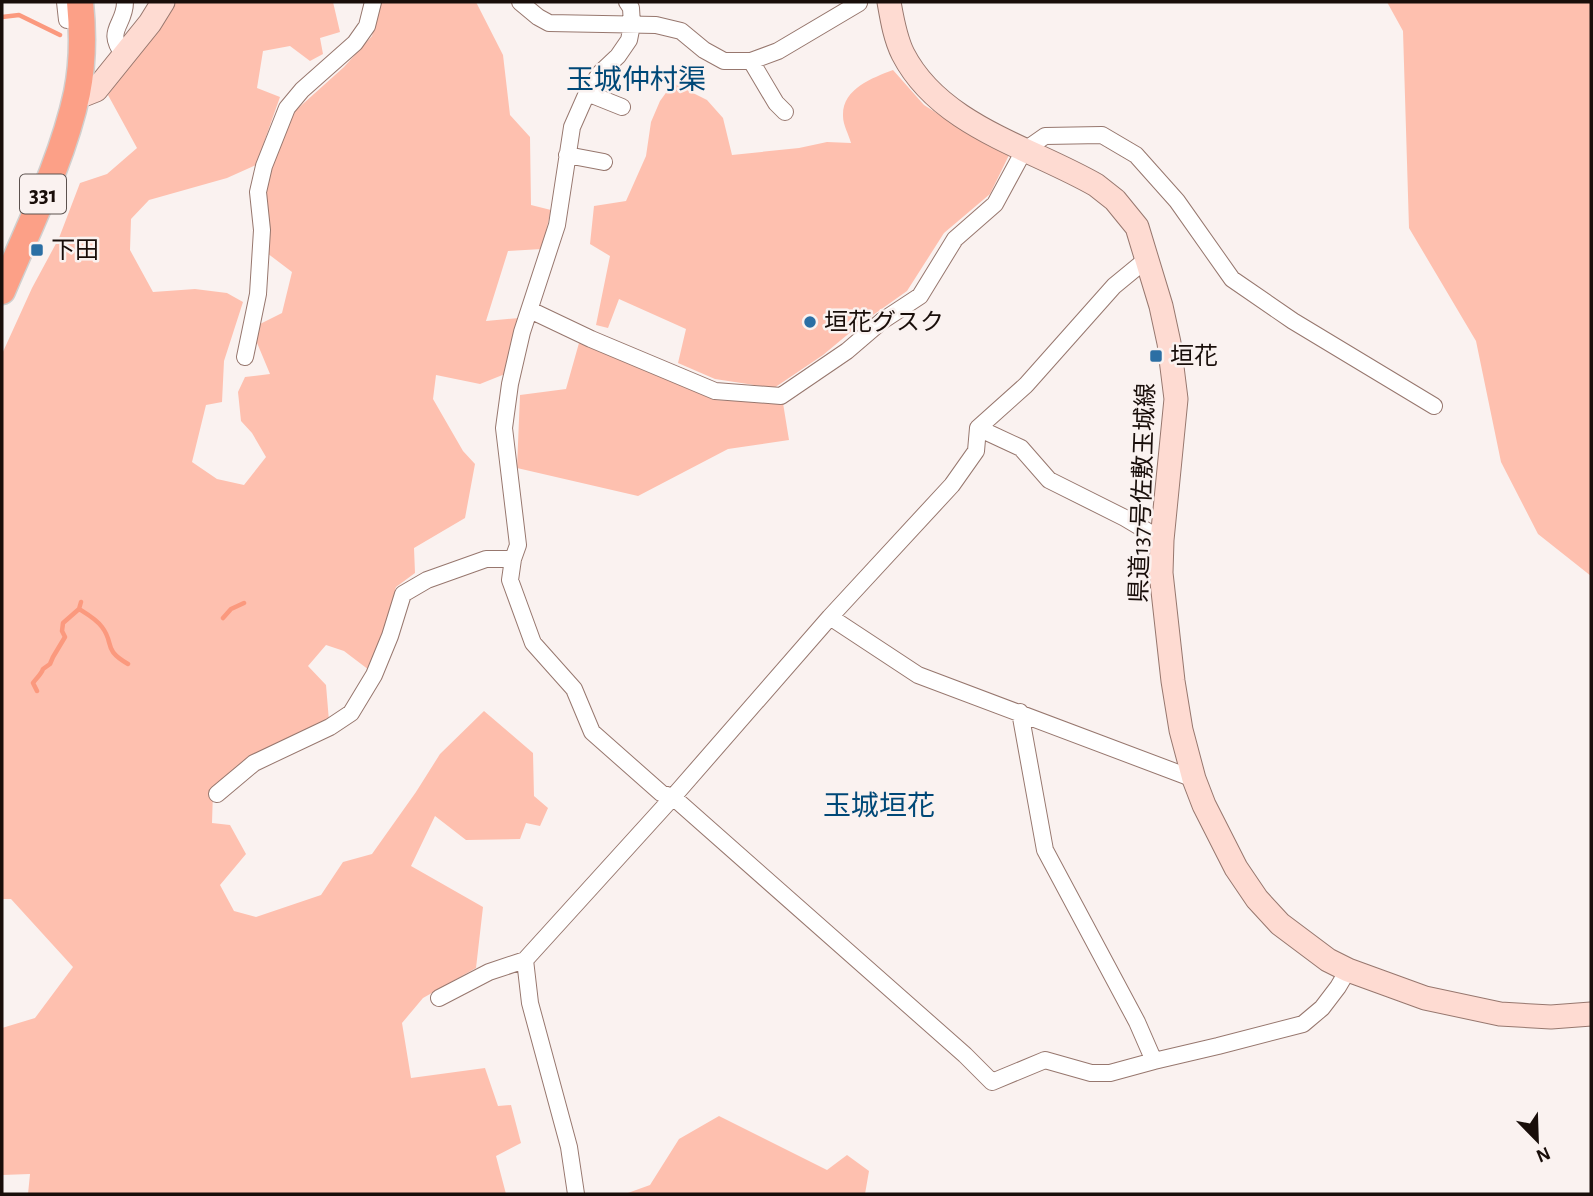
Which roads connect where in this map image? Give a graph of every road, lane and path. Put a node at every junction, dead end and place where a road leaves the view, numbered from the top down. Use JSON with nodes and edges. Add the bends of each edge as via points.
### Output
{"nodes":[{"id":1,"x":65,"y":2,"type":"edge"},
{"id":2,"x":125,"y":2,"type":"edge"},
{"id":3,"x":163,"y":2,"type":"edge"},
{"id":4,"x":373,"y":2,"type":"edge"},
{"id":5,"x":520,"y":2,"type":"edge"},
{"id":6,"x":627,"y":2,"type":"edge"},
{"id":7,"x":860,"y":2,"type":"edge"},
{"id":8,"x":889,"y":2,"type":"edge"},
{"id":9,"x":74,"y":11,"type":"edge"},
{"id":10,"x":632,"y":25,"type":"junction"},
{"id":11,"x":124,"y":55,"type":"junction"},
{"id":12,"x":751,"y":61,"type":"junction"},
{"id":13,"x":587,"y":93,"type":"junction"},
{"id":14,"x":77,"y":94,"type":"junction"},
{"id":15,"x":622,"y":107,"type":"dead end"},
{"id":16,"x":785,"y":112,"type":"dead end"},
{"id":17,"x":1026,"y":150,"type":"junction"},
{"id":18,"x":567,"y":155,"type":"junction"},
{"id":19,"x":604,"y":162,"type":"dead end"},
{"id":20,"x":1147,"y":258,"type":"junction"},
{"id":21,"x":2,"y":290,"type":"edge"},
{"id":22,"x":530,"y":310,"type":"junction"},
{"id":23,"x":245,"y":356,"type":"dead end"},
{"id":24,"x":1434,"y":406,"type":"dead end"},
{"id":25,"x":978,"y":428,"type":"junction"},
{"id":26,"x":1162,"y":540,"type":"junction"},
{"id":27,"x":513,"y":559,"type":"junction"},
{"id":28,"x":830,"y":617,"type":"junction"},
{"id":29,"x":1020,"y":712,"type":"junction"},
{"id":30,"x":1194,"y":779,"type":"junction"},
{"id":31,"x":216,"y":794,"type":"dead end"},
{"id":32,"x":673,"y":797,"type":"junction"},
{"id":33,"x":525,"y":960,"type":"junction"},
{"id":34,"x":1348,"y":970,"type":"junction"},
{"id":35,"x":439,"y":998,"type":"dead end"},
{"id":36,"x":1591,"y":1014,"type":"edge"},
{"id":37,"x":1154,"y":1060,"type":"junction"},
{"id":38,"x":576,"y":1194,"type":"edge"}],
"edges":[{"from":1,"to":9,"type":"street"},
{"from":2,"to":11,"type":"street","via":[[116,27],[116,44]]},
{"from":3,"to":11,"type":"main road"},
{"from":4,"to":23,"type":"street","via":[[367,26],[355,43],[287,108],[264,166],[258,192],[262,230],[258,293]]},
{"from":5,"to":10,"type":"street","via":[[549,23]]},
{"from":6,"to":10,"type":"street"},
{"from":7,"to":12,"type":"street","via":[[778,51]]},
{"from":8,"to":17,"type":"main road","name":"県道137号佐敷玉城線","via":[[902,52],[938,100]]},
{"from":9,"to":14,"type":"highway","number":"331","via":[[82,53]]},
{"from":10,"to":12,"type":"street","via":[[681,31],[724,61]]},
{"from":10,"to":13,"type":"street","via":[[629,40]]},
{"from":11,"to":14,"type":"main road","via":[[96,90]]},
{"from":12,"to":16,"type":"street"},
{"from":13,"to":15,"type":"street"},
{"from":13,"to":18,"type":"street","via":[[572,127]]},
{"from":14,"to":21,"type":"highway","number":"331","via":[[53,170]]},
{"from":17,"to":20,"type":"main road","name":"県道137号佐敷玉城線","via":[[1081,176],[1115,200],[1137,226]]},
{"from":17,"to":22,"type":"street","via":[[995,204],[955,239],[920,296],[781,396],[715,391]]},
{"from":17,"to":24,"type":"street","via":[[1045,136],[1102,135],[1125,148],[1177,201],[1232,279]]},
{"from":18,"to":19,"type":"street"},
{"from":18,"to":22,"type":"street","via":[[557,225]]},
{"from":20,"to":25,"type":"street","via":[[1114,286],[1026,385]]},
{"from":20,"to":26,"type":"main road","name":"県道137号佐敷玉城線","via":[[1169,343],[1176,399]]},
{"from":22,"to":27,"type":"street","via":[[510,384],[504,428],[518,545]]},
{"from":25,"to":26,"type":"street","via":[[1021,448],[1049,480]]},
{"from":25,"to":28,"type":"street","via":[[976,451],[952,485]]},
{"from":26,"to":30,"type":"main road","name":"県道137号佐敷玉城線","via":[[1161,573],[1173,681]]},
{"from":27,"to":31,"type":"street","via":[[486,559],[427,580],[403,594],[374,675],[351,713],[254,763]]},
{"from":27,"to":32,"type":"street","via":[[510,580],[533,643],[574,689],[592,732],[661,793]]},
{"from":28,"to":29,"type":"street","via":[[918,675]]},
{"from":28,"to":32,"type":"street"},
{"from":29,"to":30,"type":"street"},
{"from":29,"to":37,"type":"street","via":[[1045,850]]},
{"from":30,"to":34,"type":"main road","name":"県道137号佐敷玉城線","via":[[1236,868],[1257,899],[1280,924]]},
{"from":32,"to":33,"type":"street"},
{"from":32,"to":37,"type":"street","via":[[992,1082],[1045,1060],[1091,1073],[1110,1073]]},
{"from":33,"to":35,"type":"street","via":[[489,972]]},
{"from":33,"to":38,"type":"street","via":[[530,1003],[569,1147]]},
{"from":34,"to":36,"type":"main road","name":"県道137号佐敷玉城線","via":[[1425,998],[1500,1014]]},
{"from":34,"to":37,"type":"street","via":[[1322,1008],[1303,1024]]}]}
